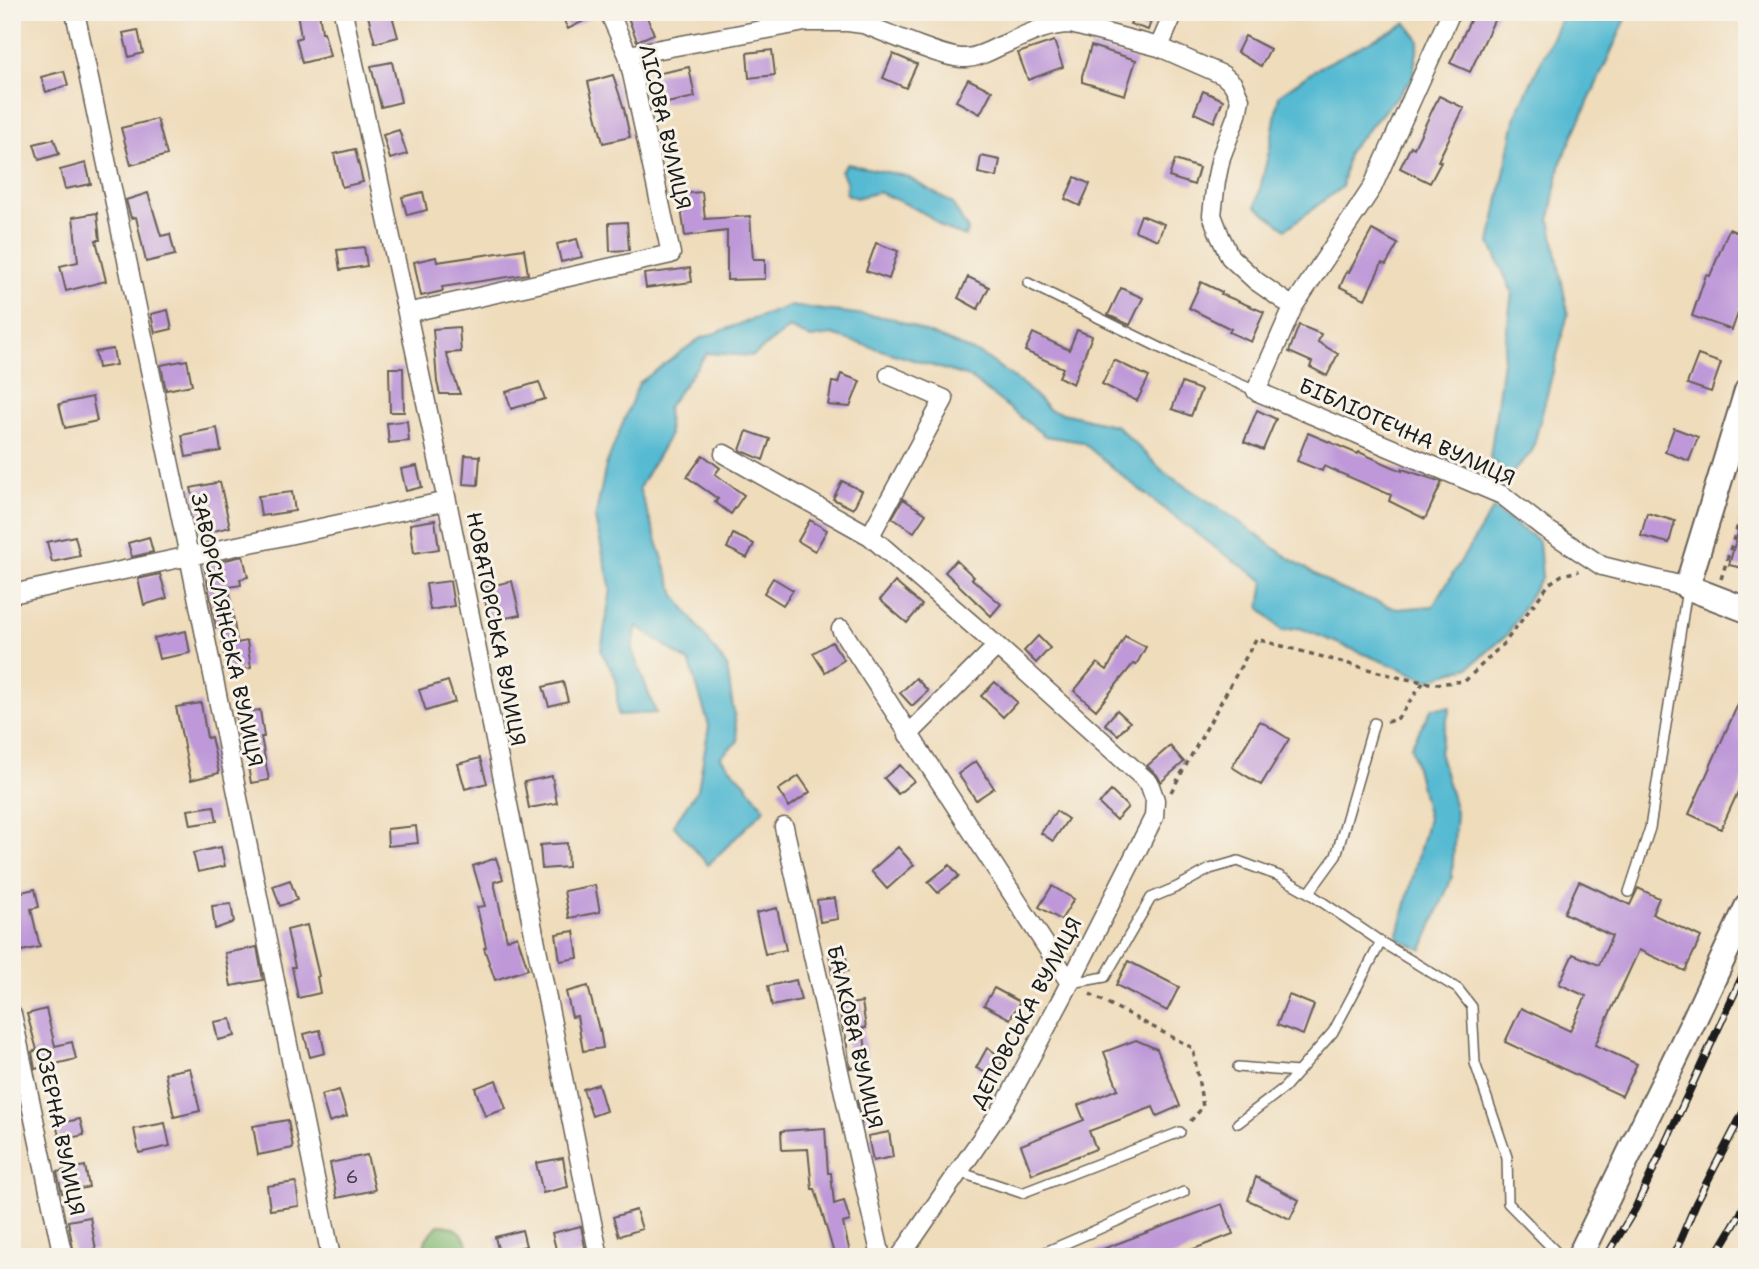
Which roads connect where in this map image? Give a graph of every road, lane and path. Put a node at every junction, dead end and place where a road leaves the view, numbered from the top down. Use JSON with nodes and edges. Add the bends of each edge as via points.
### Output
{"nodes":[{"id":1,"x":75,"y":12,"type":"edge"},
{"id":2,"x":343,"y":12,"type":"edge"},
{"id":3,"x":609,"y":12,"type":"edge"},
{"id":4,"x":1174,"y":12,"type":"edge"},
{"id":5,"x":1451,"y":12,"type":"edge"},
{"id":6,"x":803,"y":17,"type":"edge"},
{"id":7,"x":1159,"y":47,"type":"junction"},
{"id":8,"x":628,"y":55,"type":"junction"},
{"id":9,"x":1028,"y":283,"type":"dead end"},
{"id":10,"x":1293,"y":307,"type":"junction"},
{"id":11,"x":407,"y":313,"type":"junction"},
{"id":12,"x":890,"y":375,"type":"dead end"},
{"id":13,"x":1256,"y":391,"type":"junction"},
{"id":14,"x":1747,"y":391,"type":"edge"},
{"id":15,"x":724,"y":454,"type":"dead end"},
{"id":16,"x":1747,"y":496,"type":"edge"},
{"id":17,"x":447,"y":501,"type":"junction"},
{"id":18,"x":870,"y":536,"type":"junction"},
{"id":19,"x":190,"y":556,"type":"junction"},
{"id":20,"x":1602,"y":566,"type":"junction"},
{"id":21,"x":1687,"y":587,"type":"junction"},
{"id":22,"x":12,"y":594,"type":"edge"},
{"id":23,"x":1716,"y":598,"type":"junction"},
{"id":24,"x":1747,"y":610,"type":"edge"},
{"id":25,"x":841,"y":629,"type":"dead end"},
{"id":26,"x":997,"y":646,"type":"junction"},
{"id":27,"x":1424,"y":682,"type":"junction"},
{"id":28,"x":1374,"y":723,"type":"joint"},
{"id":29,"x":908,"y":735,"type":"junction"},
{"id":30,"x":1154,"y":817,"type":"junction"},
{"id":31,"x":784,"y":827,"type":"dead end"},
{"id":32,"x":1629,"y":892,"type":"dead end"},
{"id":33,"x":1309,"y":893,"type":"junction"},
{"id":34,"x":1747,"y":907,"type":"edge"},
{"id":35,"x":1381,"y":942,"type":"junction"},
{"id":36,"x":1070,"y":983,"type":"junction"},
{"id":37,"x":12,"y":1014,"type":"edge"},
{"id":38,"x":1238,"y":1067,"type":"dead end"},
{"id":39,"x":1298,"y":1072,"type":"junction"},
{"id":40,"x":1238,"y":1123,"type":"dead end"},
{"id":41,"x":1180,"y":1132,"type":"joint"},
{"id":42,"x":959,"y":1172,"type":"junction"},
{"id":43,"x":1184,"y":1192,"type":"dead end"},
{"id":44,"x":63,"y":1257,"type":"edge"},
{"id":45,"x":331,"y":1257,"type":"edge"},
{"id":46,"x":599,"y":1257,"type":"edge"},
{"id":47,"x":881,"y":1257,"type":"edge"},
{"id":48,"x":900,"y":1257,"type":"edge"},
{"id":49,"x":1034,"y":1257,"type":"edge"},
{"id":50,"x":1561,"y":1257,"type":"edge"},
{"id":51,"x":1579,"y":1257,"type":"edge"}],
"edges":[{"from":1,"to":19,"type":"street","name":"ЗАВОРСКЛЯНСЬКА ВУЛИЦЯ"},
{"from":2,"to":11,"type":"street","name":"НОВАТОРСЬКА ВУЛИЦЯ"},
{"from":3,"to":8,"type":"street","name":"ЛІСОВА ВУЛИЦЯ"},
{"from":4,"to":7,"type":"street"},
{"from":5,"to":10,"type":"street","via":[[1372,188]]},
{"from":6,"to":7,"type":"street","via":[[863,24],[966,59],[1056,24]]},
{"from":6,"to":8,"type":"street"},
{"from":7,"to":10,"type":"street","via":[[1234,84],[1240,99],[1221,157],[1212,215],[1230,257]]},
{"from":8,"to":11,"type":"street","name":"ЛІСОВА ВУЛИЦЯ","via":[[671,254]]},
{"from":9,"to":13,"type":"lane","name":"БІБЛІОТЕЧНА ВУЛИЦЯ"},
{"from":10,"to":13,"type":"street"},
{"from":11,"to":17,"type":"street","name":"НОВАТОРСЬКА ВУЛИЦЯ"},
{"from":12,"to":18,"type":"street","via":[[944,399]]},
{"from":13,"to":20,"type":"street","name":"БІБЛІОТЕЧНА ВУЛИЦЯ","via":[[1502,495]]},
{"from":14,"to":21,"type":"street"},
{"from":15,"to":18,"type":"street"},
{"from":16,"to":23,"type":"path"},
{"from":17,"to":19,"type":"street"},
{"from":17,"to":46,"type":"street","name":"НОВАТОРСЬКА ВУЛИЦЯ"},
{"from":18,"to":26,"type":"street"},
{"from":19,"to":22,"type":"street"},
{"from":19,"to":45,"type":"street","name":"ЗАВОРСКЛЯНСЬКА ВУЛИЦЯ"},
{"from":20,"to":21,"type":"street","name":"БІБЛІОТЕЧНА ВУЛИЦЯ"},
{"from":20,"to":27,"type":"path","via":[[1562,575],[1550,583],[1505,642],[1465,681]]},
{"from":21,"to":23,"type":"street"},
{"from":21,"to":32,"type":"lane","via":[[1650,828]]},
{"from":23,"to":24,"type":"street"},
{"from":25,"to":29,"type":"street"},
{"from":26,"to":29,"type":"street"},
{"from":26,"to":30,"type":"street","via":[[1149,783],[1156,800]]},
{"from":27,"to":28,"type":"path","via":[[1398,718]]},
{"from":27,"to":30,"type":"path","via":[[1256,639]]},
{"from":28,"to":33,"type":"lane","via":[[1336,856]]},
{"from":29,"to":36,"type":"street"},
{"from":30,"to":36,"type":"street","name":"ДЕПОВСЬКА ВУЛИЦЯ"},
{"from":31,"to":47,"type":"street","name":"БАЛКОВА ВУЛИЦЯ"},
{"from":33,"to":35,"type":"lane"},
{"from":33,"to":36,"type":"lane","via":[[1238,861],[1210,869],[1151,898],[1105,977]]},
{"from":34,"to":51,"type":"street"},
{"from":35,"to":39,"type":"lane","via":[[1333,1032]]},
{"from":35,"to":50,"type":"lane","via":[[1458,989],[1472,1007],[1475,1063],[1507,1157],[1508,1203]]},
{"from":36,"to":41,"type":"path","via":[[1193,1048],[1203,1107]]},
{"from":36,"to":42,"type":"street","name":"ДЕПОВСЬКА ВУЛИЦЯ","via":[[1006,1104]]},
{"from":37,"to":44,"type":"street","name":"ОЗЕРНА ВУЛИЦЯ"},
{"from":38,"to":39,"type":"lane"},
{"from":39,"to":40,"type":"lane"},
{"from":41,"to":42,"type":"lane","via":[[1022,1193]]},
{"from":42,"to":48,"type":"street","name":"ДЕПОВСЬКА ВУЛИЦЯ"},
{"from":43,"to":49,"type":"lane"}]}
